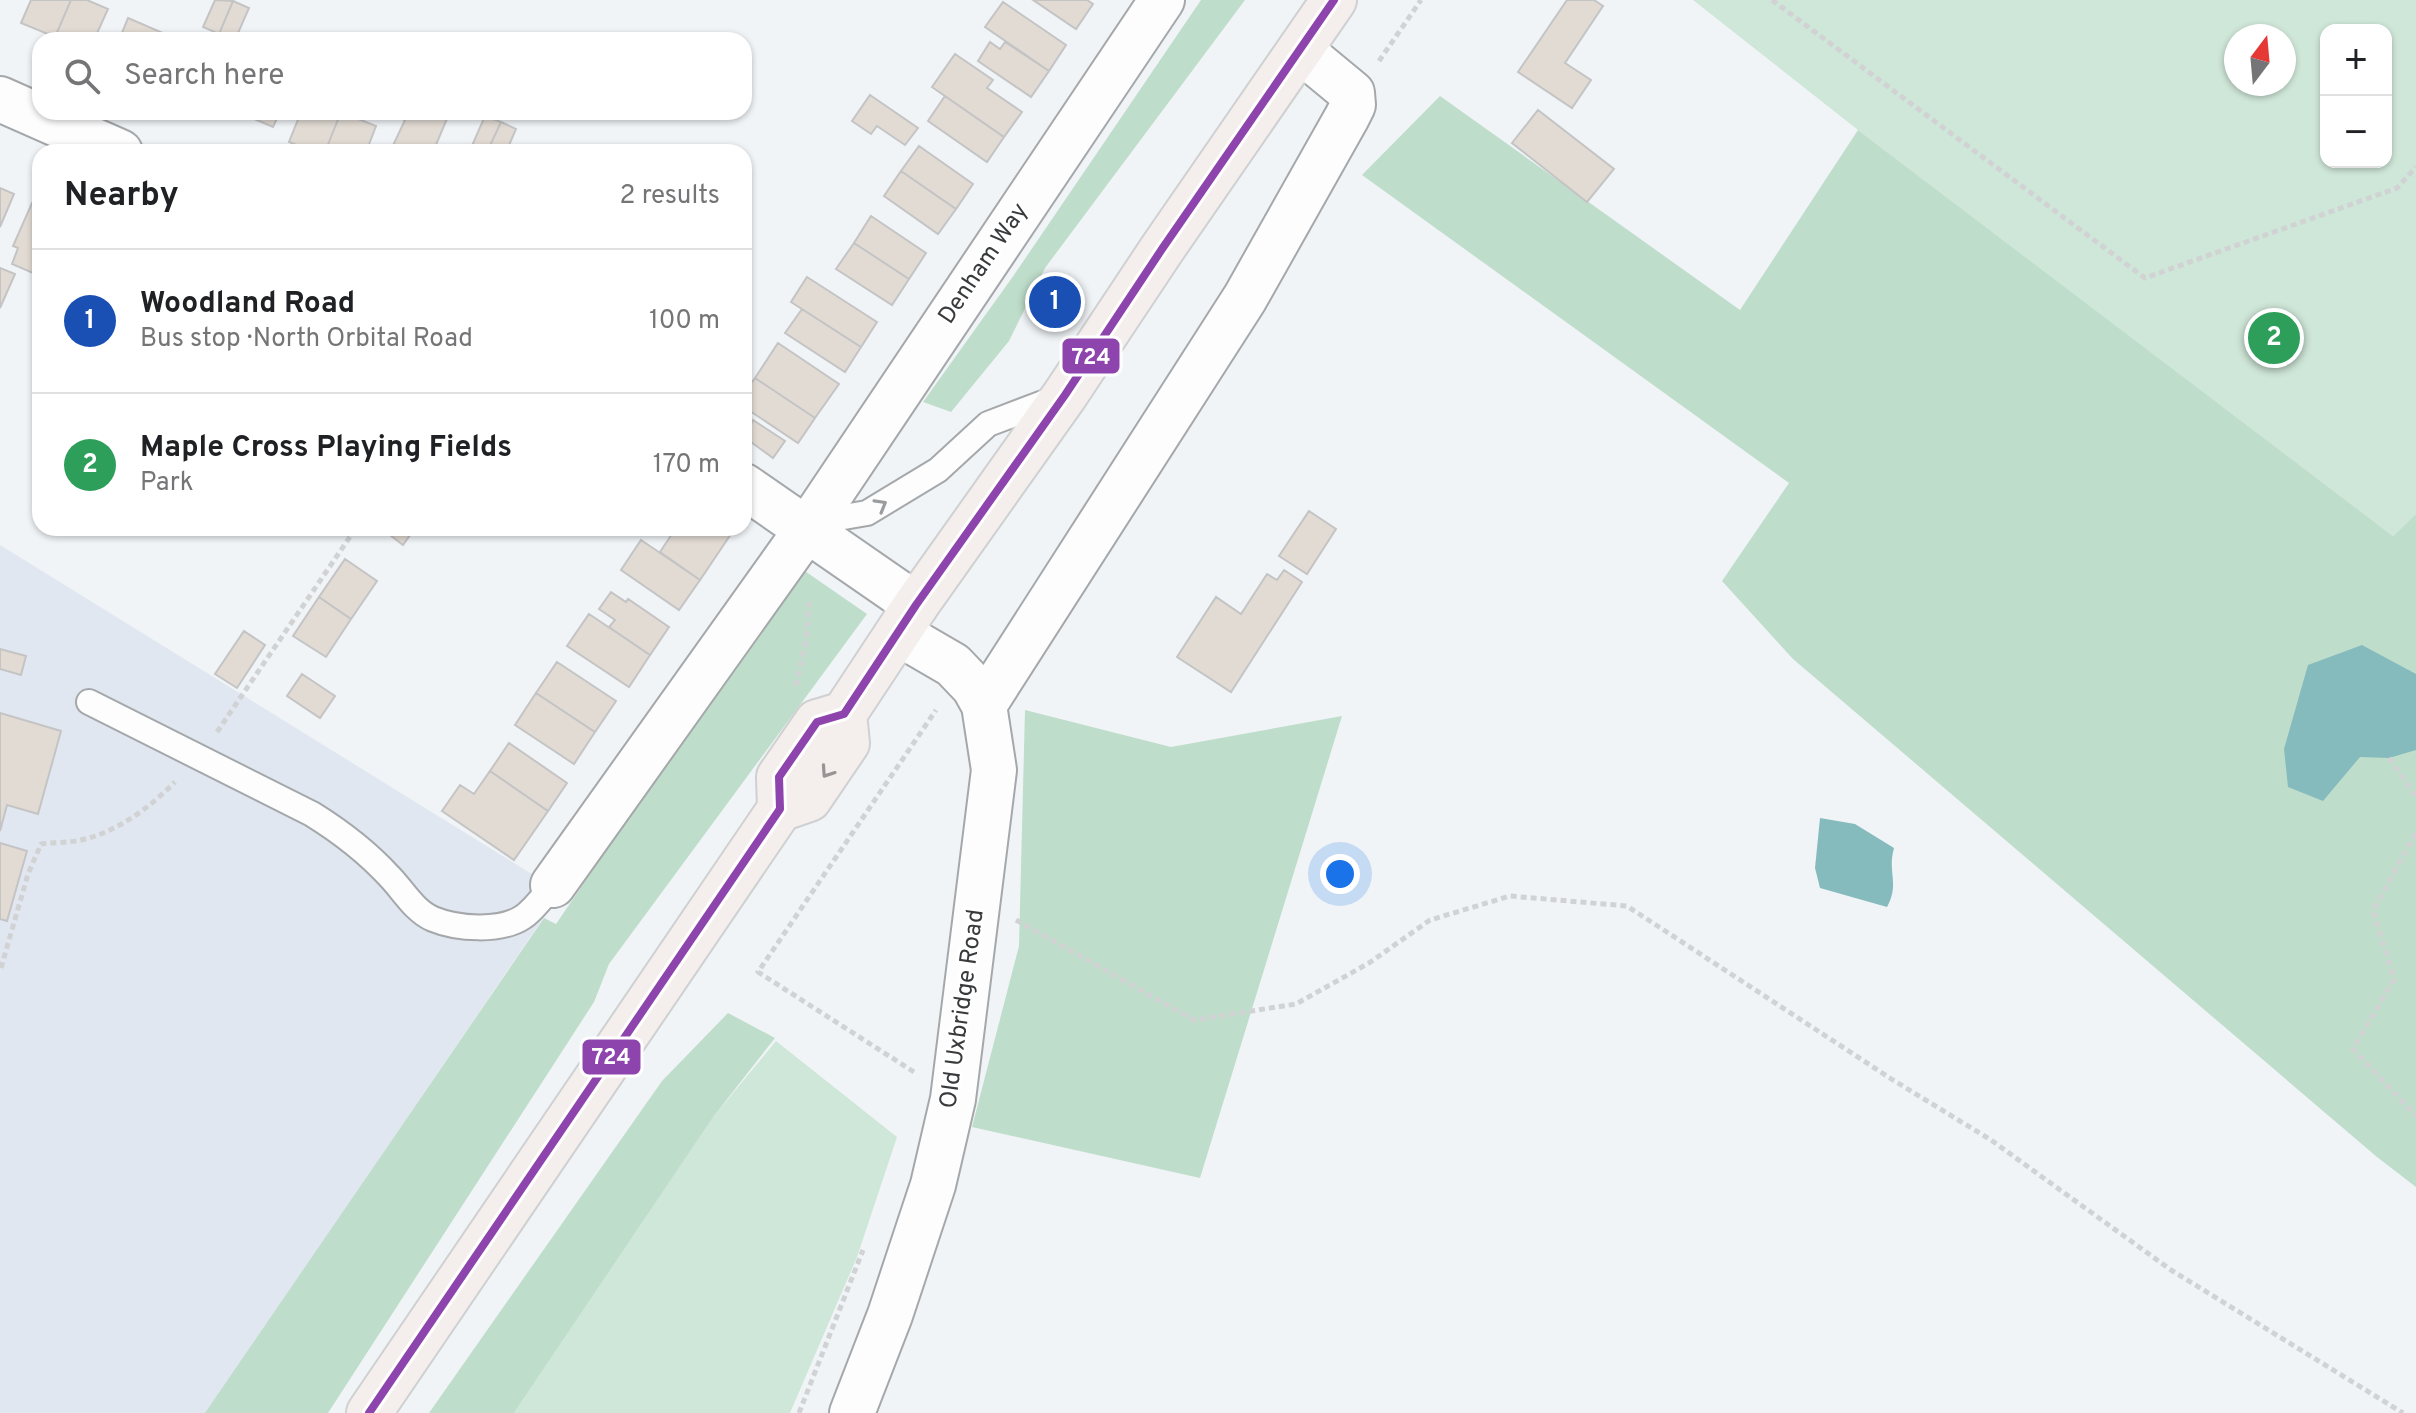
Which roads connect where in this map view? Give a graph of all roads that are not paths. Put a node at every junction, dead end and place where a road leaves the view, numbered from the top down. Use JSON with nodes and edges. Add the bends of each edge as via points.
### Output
{"nodes":[{"id":1,"x":1162,"y":0,"type":"edge"},
{"id":2,"x":1334,"y":0,"type":"edge"},
{"id":3,"x":1300,"y":50,"type":"junction"},
{"id":4,"x":0,"y":99,"type":"edge"},
{"id":5,"x":32,"y":113,"type":"edge"},
{"id":6,"x":48,"y":120,"type":"edge"},
{"id":7,"x":102,"y":144,"type":"edge"},
{"id":8,"x":1065,"y":395,"type":"junction"},
{"id":9,"x":752,"y":491,"type":"edge"},
{"id":10,"x":807,"y":529,"type":"junction"},
{"id":11,"x":907,"y":619,"type":"junction"},
{"id":12,"x":89,"y":702,"type":"dead end"},
{"id":13,"x":984,"y":705,"type":"junction"},
{"id":14,"x":553,"y":885,"type":"joint"},
{"id":15,"x":369,"y":1413,"type":"edge"},
{"id":16,"x":852,"y":1413,"type":"edge"}],
"edges":[{"from":1,"to":10,"type":"street","name":"Denham Way"},
{"from":2,"to":3,"type":"main road"},
{"from":3,"to":8,"type":"main road"},
{"from":3,"to":13,"type":"street","via":[[1352,93],[1353,105],[1245,298]]},
{"from":4,"to":5,"type":"street"},
{"from":6,"to":7,"type":"street"},
{"from":10,"to":8,"type":"lane","one_way":true,"via":[[867,513],[938,470],[988,424]]},
{"from":8,"to":11,"type":"main road"},
{"from":9,"to":10,"type":"street","name":"Old Uxbridge Road"},
{"from":10,"to":11,"type":"street","name":"Old Uxbridge Road"},
{"from":10,"to":14,"type":"street","name":"Denham Way"},
{"from":11,"to":13,"type":"street","name":"Old Uxbridge Road","via":[[974,687]]},
{"from":11,"to":15,"type":"main road","via":[[844,714],[817,722],[779,777],[780,809]]},
{"from":12,"to":14,"type":"lane","via":[[312,814],[345,835],[432,919],[496,927],[523,917]]},
{"from":13,"to":16,"type":"street","name":"Old Uxbridge Road","via":[[994,770],[953,1099],[933,1185]]}]}
